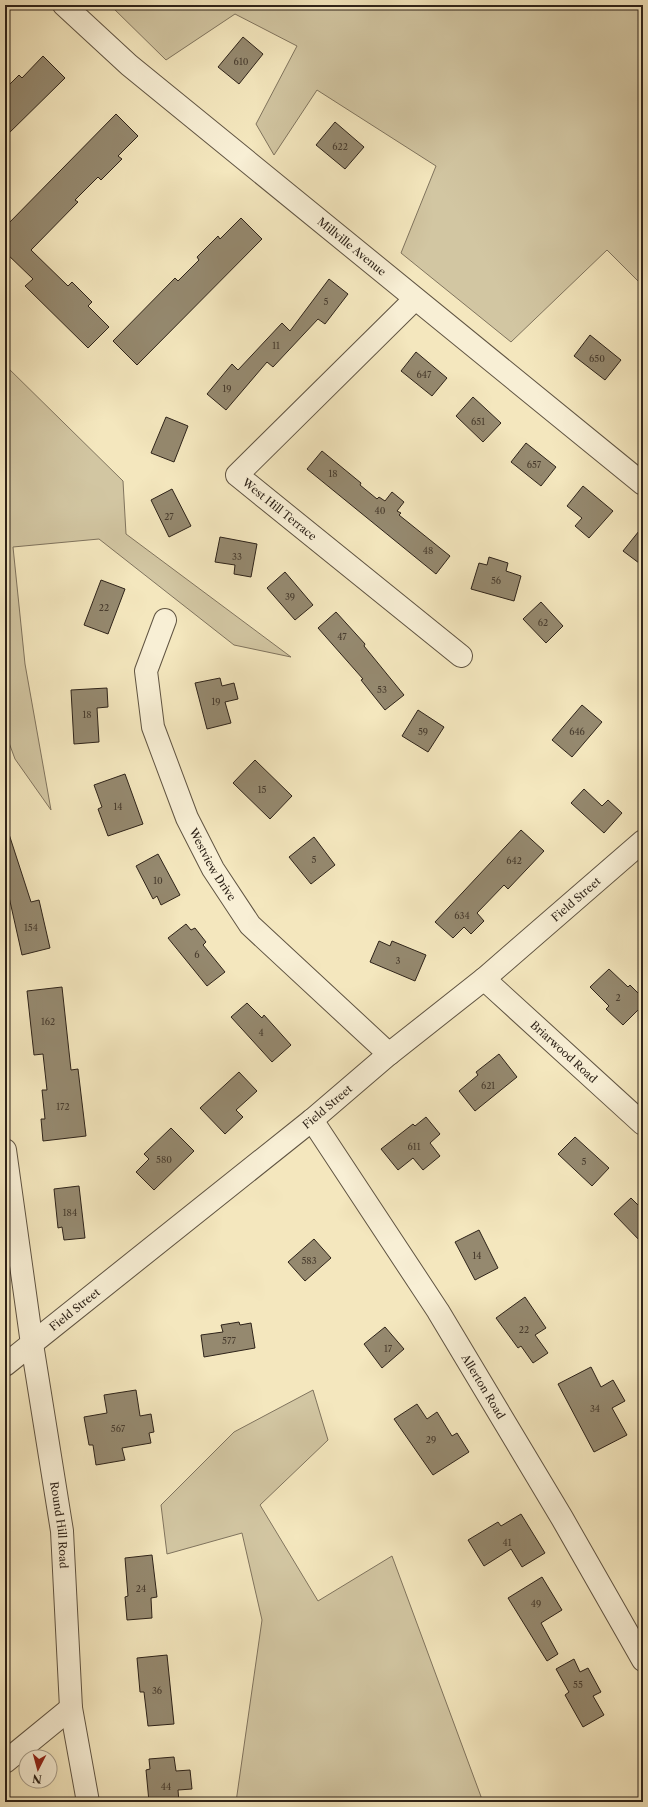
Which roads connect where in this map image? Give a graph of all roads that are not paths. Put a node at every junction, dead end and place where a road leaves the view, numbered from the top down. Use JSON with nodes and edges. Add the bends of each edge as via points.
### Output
{"nodes":[{"id":1,"x":64,"y":5,"type":"edge"},
{"id":2,"x":415,"y":299,"type":"junction"},
{"id":3,"x":643,"y":484,"type":"edge"},
{"id":4,"x":165,"y":620,"type":"dead end"},
{"id":5,"x":460,"y":656,"type":"dead end"},
{"id":6,"x":643,"y":841,"type":"edge"},
{"id":7,"x":484,"y":979,"type":"junction"},
{"id":8,"x":389,"y":1054,"type":"junction"},
{"id":9,"x":312,"y":1120,"type":"junction"},
{"id":10,"x":643,"y":1124,"type":"edge"},
{"id":11,"x":5,"y":1150,"type":"edge"},
{"id":12,"x":32,"y":1344,"type":"junction"},
{"id":13,"x":5,"y":1366,"type":"edge"},
{"id":14,"x":643,"y":1660,"type":"edge"},
{"id":15,"x":71,"y":1708,"type":"junction"},
{"id":16,"x":5,"y":1762,"type":"edge"},
{"id":17,"x":88,"y":1802,"type":"edge"}],
"edges":[{"from":1,"to":2,"type":"street","name":"Millville Avenue","via":[[129,64]]},
{"from":2,"to":3,"type":"street","name":"Millville Avenue"},
{"from":2,"to":5,"type":"street","name":"West Hill Terrace","via":[[237,475]]},
{"from":4,"to":8,"type":"street","name":"Westview Drive","via":[[146,671],[153,728],[193,831],[213,869],[250,925]]},
{"from":6,"to":7,"type":"street","name":"Field Street"},
{"from":7,"to":8,"type":"street","name":"Field Street"},
{"from":7,"to":10,"type":"street","name":"Briarwood Road"},
{"from":8,"to":9,"type":"street","name":"Field Street"},
{"from":9,"to":12,"type":"street","name":"Field Street"},
{"from":9,"to":14,"type":"street","name":"Allerton Road","via":[[438,1311],[570,1531]]},
{"from":11,"to":12,"type":"street","name":"Round Hill Road"},
{"from":12,"to":13,"type":"street","name":"Field Street"},
{"from":12,"to":15,"type":"street","name":"Round Hill Road","via":[[62,1531]]},
{"from":15,"to":16,"type":"street"},
{"from":15,"to":17,"type":"street","name":"Round Hill Road"}]}
